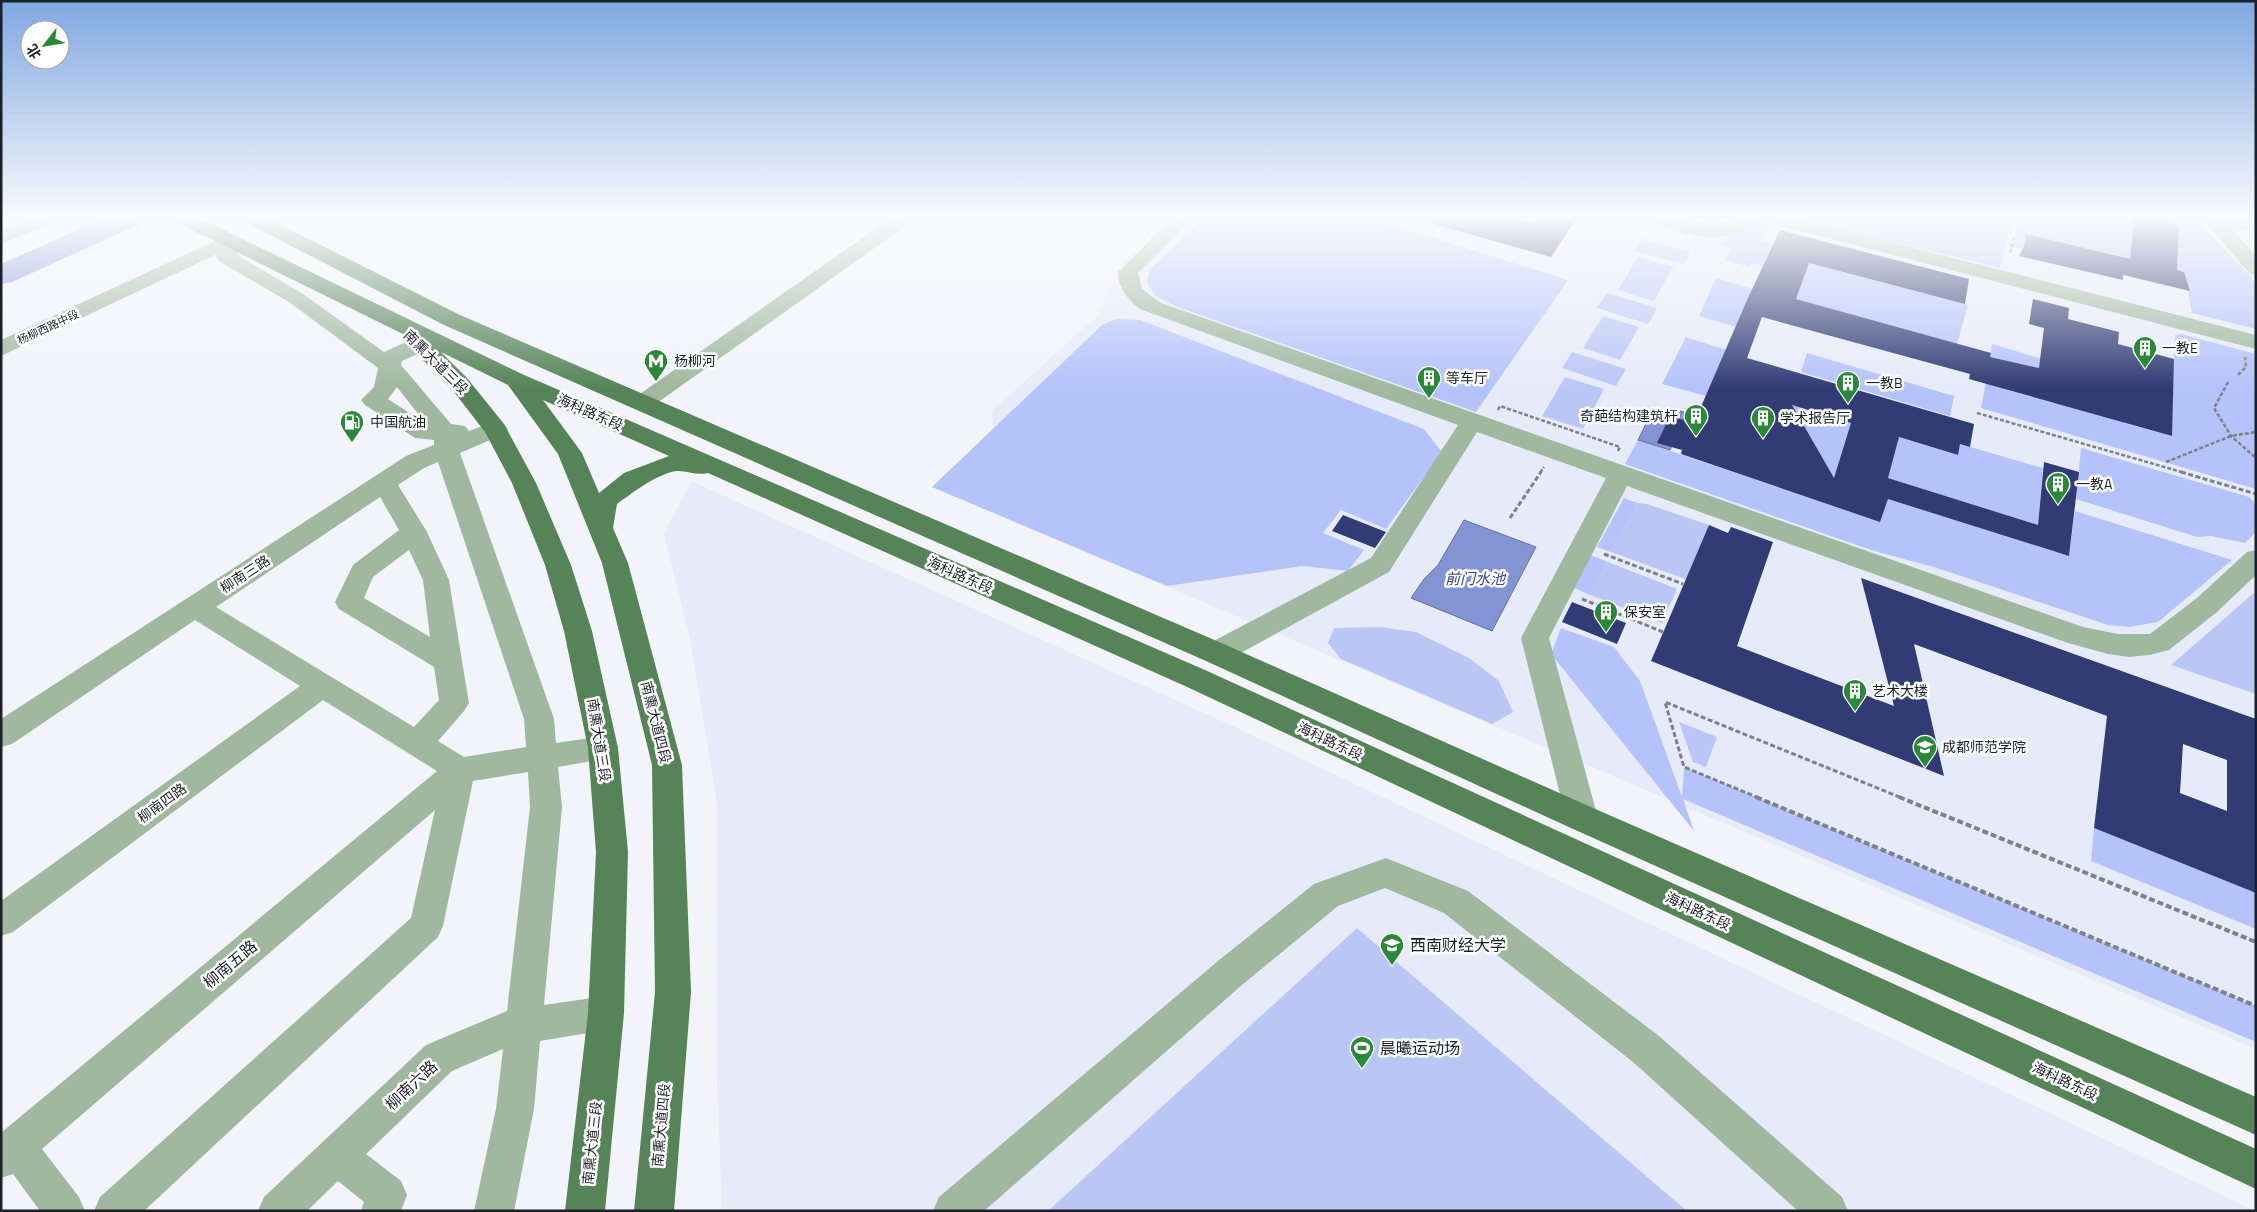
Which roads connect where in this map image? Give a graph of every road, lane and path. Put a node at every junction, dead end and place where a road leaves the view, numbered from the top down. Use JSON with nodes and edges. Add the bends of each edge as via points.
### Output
{"nodes":[{"id":1,"x":157,"y":275,"type":"edge"},
{"id":2,"x":256,"y":275,"type":"edge"},
{"id":3,"x":300,"y":275,"type":"edge"},
{"id":4,"x":363,"y":275,"type":"edge"},
{"id":5,"x":824,"y":275,"type":"edge"},
{"id":6,"x":1128,"y":275,"type":"edge"},
{"id":7,"x":1985,"y":275,"type":"edge"},
{"id":8,"x":452,"y":320,"type":"junction"},
{"id":9,"x":399,"y":324,"type":"junction"},
{"id":10,"x":421,"y":344,"type":"junction"},
{"id":11,"x":2250,"y":345,"type":"edge"},
{"id":12,"x":1,"y":349,"type":"edge"},
{"id":13,"x":389,"y":366,"type":"junction"},
{"id":14,"x":2238,"y":375,"type":"dead end"},
{"id":15,"x":515,"y":379,"type":"junction"},
{"id":16,"x":2228,"y":382,"type":"dead end"},
{"id":17,"x":642,"y":403,"type":"junction"},
{"id":18,"x":1977,"y":413,"type":"dead end"},
{"id":19,"x":1472,"y":422,"type":"junction"},
{"id":20,"x":496,"y":429,"type":"junction"},
{"id":21,"x":2256,"y":432,"type":"edge"},
{"id":22,"x":2231,"y":436,"type":"junction"},
{"id":23,"x":446,"y":440,"type":"junction"},
{"id":24,"x":1554,"y":451,"type":"junction"},
{"id":25,"x":2256,"y":458,"type":"edge"},
{"id":26,"x":2166,"y":462,"type":"dead end"},
{"id":27,"x":717,"y":469,"type":"junction"},
{"id":28,"x":1621,"y":474,"type":"junction"},
{"id":29,"x":384,"y":482,"type":"junction"},
{"id":30,"x":2256,"y":494,"type":"edge"},
{"id":31,"x":1510,"y":518,"type":"dead end"},
{"id":32,"x":601,"y":527,"type":"junction"},
{"id":33,"x":414,"y":532,"type":"junction"},
{"id":34,"x":1584,"y":546,"type":"junction"},
{"id":35,"x":2256,"y":559,"type":"edge"},
{"id":36,"x":1683,"y":584,"type":"dead end"},
{"id":37,"x":1560,"y":591,"type":"junction"},
{"id":38,"x":195,"y":607,"type":"junction"},
{"id":39,"x":1663,"y":632,"type":"dead end"},
{"id":40,"x":1216,"y":653,"type":"junction"},
{"id":41,"x":448,"y":661,"type":"junction"},
{"id":42,"x":322,"y":685,"type":"junction"},
{"id":43,"x":1,"y":735,"type":"edge"},
{"id":44,"x":417,"y":744,"type":"junction"},
{"id":45,"x":603,"y":748,"type":"junction"},
{"id":46,"x":542,"y":757,"type":"junction"},
{"id":47,"x":460,"y":770,"type":"junction"},
{"id":48,"x":1582,"y":818,"type":"junction"},
{"id":49,"x":1,"y":921,"type":"edge"},
{"id":50,"x":2256,"y":942,"type":"edge"},
{"id":51,"x":2256,"y":1006,"type":"edge"},
{"id":52,"x":606,"y":1013,"type":"junction"},
{"id":53,"x":524,"y":1026,"type":"junction"},
{"id":54,"x":2256,"y":1116,"type":"edge"},
{"id":55,"x":9,"y":1152,"type":"edge"},
{"id":56,"x":337,"y":1155,"type":"junction"},
{"id":57,"x":2256,"y":1169,"type":"edge"},
{"id":58,"x":65,"y":1211,"type":"edge"},
{"id":59,"x":114,"y":1211,"type":"edge"},
{"id":60,"x":278,"y":1211,"type":"edge"},
{"id":61,"x":381,"y":1211,"type":"edge"},
{"id":62,"x":494,"y":1211,"type":"edge"},
{"id":63,"x":585,"y":1211,"type":"edge"},
{"id":64,"x":654,"y":1211,"type":"edge"},
{"id":65,"x":953,"y":1211,"type":"edge"},
{"id":66,"x":1828,"y":1211,"type":"edge"}],
"edges":[{"from":1,"to":12,"type":"street","name":"杨柳西路中段"},
{"from":2,"to":13,"type":"street","via":[[296,298]]},
{"from":3,"to":9,"type":"main road"},
{"from":4,"to":8,"type":"main road"},
{"from":5,"to":17,"type":"street"},
{"from":6,"to":19,"type":"street","via":[[1130,287],[1144,303],[1164,312]]},
{"from":7,"to":11,"type":"street"},
{"from":8,"to":15,"type":"main road","name":"南熏大道四段"},
{"from":8,"to":17,"type":"main road"},
{"from":9,"to":10,"type":"main road","name":"南熏大道三段"},
{"from":9,"to":15,"type":"main road","name":"海科路东段"},
{"from":10,"to":13,"type":"street","via":[[391,357]]},
{"from":10,"to":20,"type":"main road","name":"南熏大道三段","via":[[459,383]]},
{"from":11,"to":14,"type":"path","via":[[2246,367]]},
{"from":13,"to":23,"type":"street"},
{"from":15,"to":27,"type":"main road","name":"海科路东段"},
{"from":15,"to":32,"type":"main road","name":"南熏大道四段","via":[[570,453]]},
{"from":16,"to":22,"type":"path","via":[[2214,408]]},
{"from":17,"to":40,"type":"main road"},
{"from":18,"to":30,"type":"path"},
{"from":19,"to":24,"type":"street"},
{"from":19,"to":40,"type":"street","via":[[1380,565]]},
{"from":20,"to":23,"type":"street","name":"柳南三路"},
{"from":20,"to":45,"type":"main road","name":"南熏大道三段","via":[[524,483],[558,565],[578,631]]},
{"from":21,"to":22,"type":"path"},
{"from":22,"to":25,"type":"path"},
{"from":22,"to":26,"type":"path"},
{"from":23,"to":29,"type":"street","name":"柳南三路"},
{"from":23,"to":46,"type":"street","via":[[539,719]]},
{"from":24,"to":28,"type":"street"},
{"from":24,"to":31,"type":"path"},
{"from":27,"to":32,"type":"main road","via":[[674,463],[633,478],[604,501]]},
{"from":27,"to":57,"type":"main road","name":"海科路东段","via":[[1194,678]]},
{"from":28,"to":34,"type":"street"},
{"from":28,"to":35,"type":"street","via":[[2078,636],[2113,644],[2149,645],[2158,642],[2207,605]]},
{"from":29,"to":33,"type":"street"},
{"from":29,"to":38,"type":"street","name":"柳南三路"},
{"from":32,"to":64,"type":"main road","name":"南熏大道四段","via":[[616,563],[667,765],[673,992]]},
{"from":33,"to":41,"type":"street","via":[[436,580]]},
{"from":33,"to":41,"type":"street","via":[[362,572],[349,602]]},
{"from":34,"to":36,"type":"path"},
{"from":34,"to":37,"type":"street"},
{"from":37,"to":39,"type":"path"},
{"from":37,"to":48,"type":"street","via":[[1535,638]]},
{"from":38,"to":42,"type":"street"},
{"from":38,"to":43,"type":"street","name":"柳南三路"},
{"from":40,"to":48,"type":"main road"},
{"from":41,"to":44,"type":"street","via":[[454,703]]},
{"from":42,"to":44,"type":"street"},
{"from":42,"to":49,"type":"street","name":"柳南四路"},
{"from":44,"to":47,"type":"street"},
{"from":45,"to":46,"type":"street"},
{"from":45,"to":52,"type":"main road","name":"南熏大道三段","via":[[612,852]]},
{"from":46,"to":47,"type":"street"},
{"from":46,"to":53,"type":"street","via":[[546,807]]},
{"from":47,"to":55,"type":"street","name":"柳南五路"},
{"from":47,"to":59,"type":"street","via":[[426,926]]},
{"from":48,"to":54,"type":"main road"},
{"from":50,"to":51,"type":"path","via":[[1665,702],[1684,767]]},
{"from":52,"to":53,"type":"street","name":"柳南六路"},
{"from":52,"to":63,"type":"main road","name":"南熏大道三段"},
{"from":53,"to":56,"type":"street","name":"柳南六路","via":[[509,1028],[439,1058]]},
{"from":53,"to":62,"type":"street","via":[[515,1109]]},
{"from":55,"to":58,"type":"street"},
{"from":56,"to":60,"type":"street","name":"柳南六路"},
{"from":56,"to":61,"type":"street","via":[[387,1195]]},
{"from":65,"to":66,"type":"street","via":[[1230,972],[1326,895],[1386,873],[1456,902],[1646,1048]]}]}
